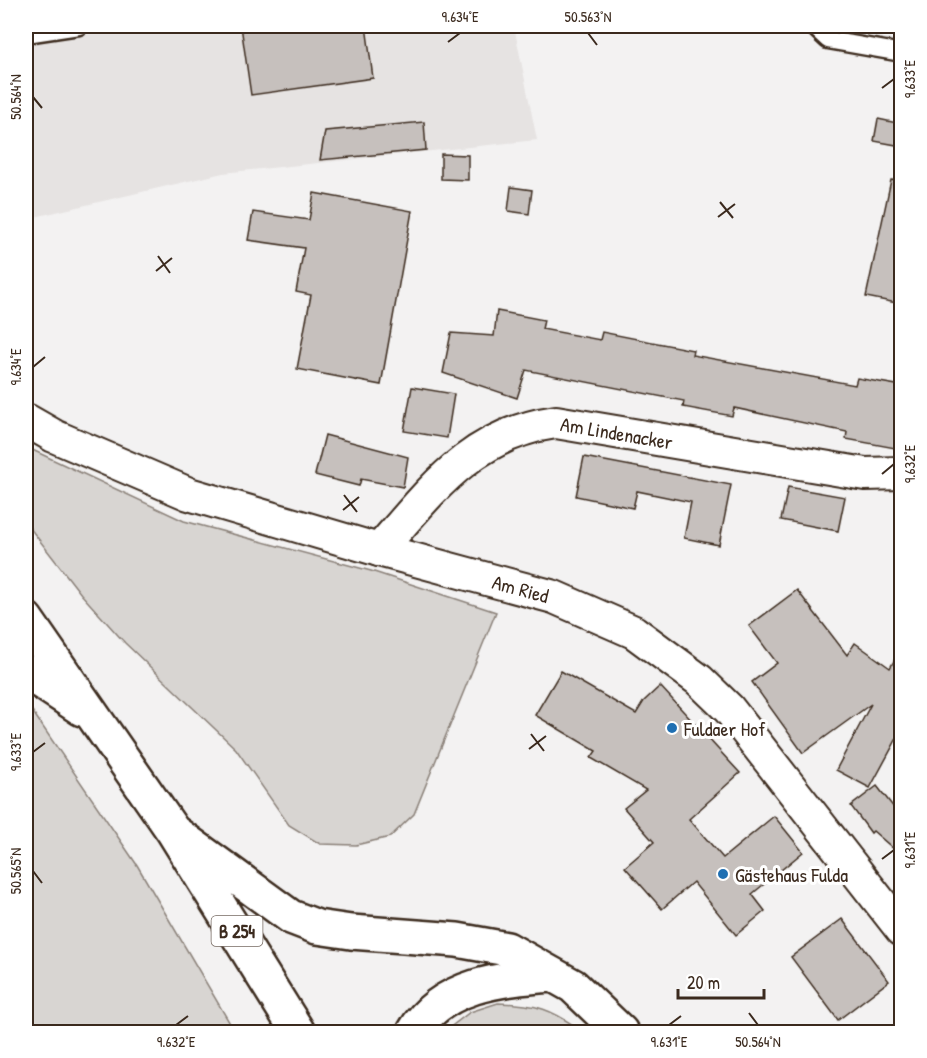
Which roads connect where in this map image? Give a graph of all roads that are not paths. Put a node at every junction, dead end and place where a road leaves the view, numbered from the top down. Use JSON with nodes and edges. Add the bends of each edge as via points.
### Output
{"nodes":[{"id":1,"x":79,"y":26,"type":"edge"},
{"id":2,"x":813,"y":26,"type":"edge"},
{"id":3,"x":26,"y":34,"type":"edge"},
{"id":4,"x":902,"y":53,"type":"edge"},
{"id":5,"x":26,"y":420,"type":"edge"},
{"id":6,"x":902,"y":473,"type":"edge"},
{"id":7,"x":378,"y":550,"type":"junction"},
{"id":8,"x":26,"y":619,"type":"edge"},
{"id":9,"x":26,"y":672,"type":"edge"},
{"id":10,"x":96,"y":718,"type":"junction"},
{"id":11,"x":173,"y":831,"type":"junction"},
{"id":12,"x":902,"y":930,"type":"edge"},
{"id":13,"x":551,"y":975,"type":"junction"},
{"id":14,"x":298,"y":1032,"type":"edge"},
{"id":15,"x":414,"y":1032,"type":"edge"},
{"id":16,"x":621,"y":1032,"type":"edge"}],
"edges":[{"from":1,"to":3,"type":"lane"},
{"from":2,"to":4,"type":"lane","via":[[828,40]]},
{"from":5,"to":7,"type":"street","name":"Am Ried","via":[[189,494]]},
{"from":6,"to":7,"type":"street","name":"Am Lindenacker","via":[[865,474],[556,422],[518,429],[476,451],[434,489]]},
{"from":7,"to":12,"type":"street","name":"Am Ried","via":[[554,597],[634,632],[699,680],[729,709]]},
{"from":8,"to":10,"type":"highway","number":"B 254"},
{"from":9,"to":10,"type":"highway"},
{"from":10,"to":11,"type":"highway","number":"B 254"},
{"from":11,"to":13,"type":"highway","via":[[291,917],[317,927],[457,940],[507,949]]},
{"from":11,"to":14,"type":"highway","number":"B 254"},
{"from":13,"to":15,"type":"highway","via":[[478,985],[434,1009]]},
{"from":13,"to":16,"type":"highway","via":[[573,986]]}]}
